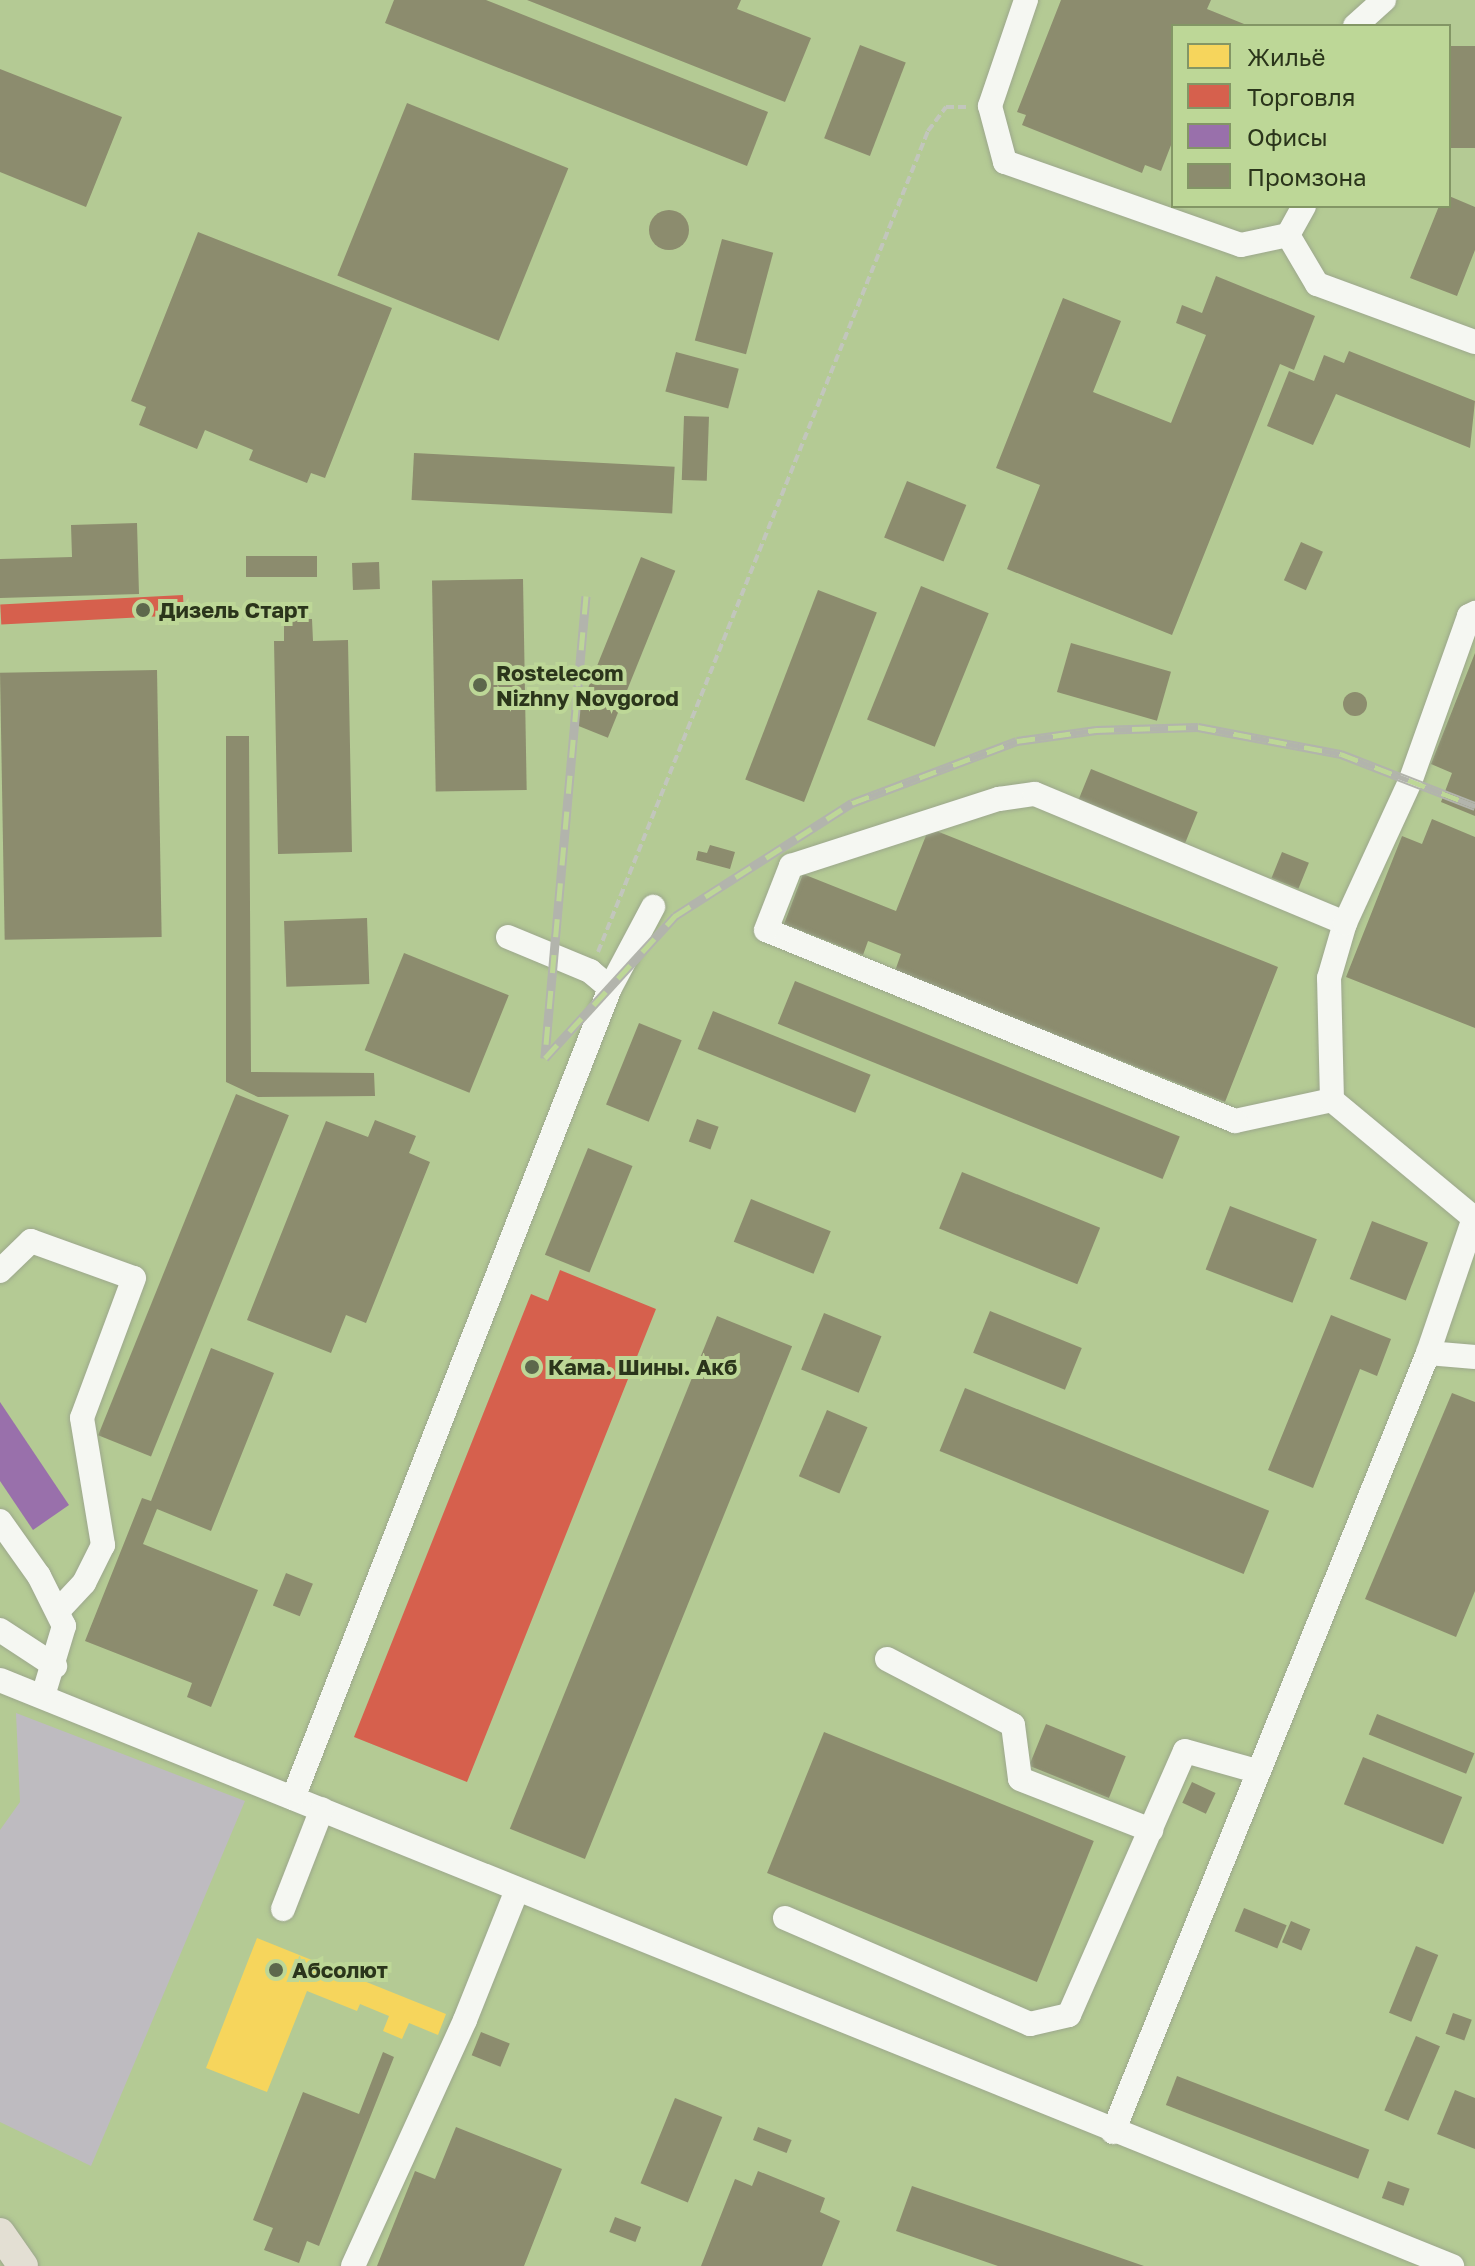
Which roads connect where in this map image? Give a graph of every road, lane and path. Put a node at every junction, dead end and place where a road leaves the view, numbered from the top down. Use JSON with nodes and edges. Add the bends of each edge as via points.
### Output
{"nodes":[{"id":1,"x":1026,"y":0,"type":"edge"},
{"id":2,"x":1384,"y":0,"type":"edge"},
{"id":3,"x":1357,"y":24,"type":"edge"},
{"id":4,"x":990,"y":106,"type":"junction"},
{"id":5,"x":1303,"y":208,"type":"edge"},
{"id":6,"x":1288,"y":235,"type":"junction"},
{"id":7,"x":1475,"y":342,"type":"edge"},
{"id":8,"x":1475,"y":613,"type":"edge"},
{"id":9,"x":653,"y":907,"type":"dead end"},
{"id":10,"x":1345,"y":923,"type":"junction"},
{"id":11,"x":508,"y":937,"type":"dead end"},
{"id":12,"x":590,"y":971,"type":"junction"},
{"id":13,"x":610,"y":988,"type":"junction"},
{"id":14,"x":1332,"y":1100,"type":"junction"},
{"id":15,"x":0,"y":1271,"type":"edge"},
{"id":16,"x":1428,"y":1353,"type":"junction"},
{"id":17,"x":1475,"y":1357,"type":"edge"},
{"id":18,"x":0,"y":1521,"type":"edge"},
{"id":19,"x":58,"y":1611,"type":"junction"},
{"id":20,"x":0,"y":1630,"type":"edge"},
{"id":21,"x":887,"y":1659,"type":"dead end"},
{"id":22,"x":55,"y":1666,"type":"junction"},
{"id":23,"x":3,"y":1686,"type":"edge"},
{"id":24,"x":43,"y":1696,"type":"junction"},
{"id":25,"x":1256,"y":1771,"type":"junction"},
{"id":26,"x":293,"y":1798,"type":"junction"},
{"id":27,"x":322,"y":1809,"type":"junction"},
{"id":28,"x":1151,"y":1830,"type":"junction"},
{"id":29,"x":517,"y":1890,"type":"junction"},
{"id":30,"x":283,"y":1909,"type":"dead end"},
{"id":31,"x":785,"y":1918,"type":"dead end"},
{"id":32,"x":1113,"y":2132,"type":"junction"},
{"id":33,"x":0,"y":2233,"type":"edge"},
{"id":34,"x":23,"y":2266,"type":"edge"},
{"id":35,"x":353,"y":2266,"type":"edge"},
{"id":36,"x":1452,"y":2266,"type":"edge"}],
"edges":[{"from":1,"to":4,"type":"street"},
{"from":2,"to":3,"type":"street"},
{"from":4,"to":6,"type":"street","via":[[1005,162],[1241,245]]},
{"from":4,"to":12,"type":"path","via":[[946,107],[928,131]]},
{"from":5,"to":6,"type":"street"},
{"from":6,"to":7,"type":"street","via":[[1317,284]]},
{"from":8,"to":10,"type":"street","via":[[1469,616],[1410,782]]},
{"from":9,"to":13,"type":"street"},
{"from":10,"to":14,"type":"street","via":[[1329,978]]},
{"from":10,"to":14,"type":"street","via":[[1035,794],[999,799],[791,866],[766,930],[1235,1121]]},
{"from":11,"to":12,"type":"street"},
{"from":12,"to":13,"type":"street"},
{"from":13,"to":26,"type":"street"},
{"from":14,"to":16,"type":"street","via":[[1474,1218]]},
{"from":15,"to":19,"type":"street","via":[[31,1241],[134,1278],[82,1418],[103,1545],[84,1583]]},
{"from":16,"to":17,"type":"street"},
{"from":16,"to":25,"type":"street"},
{"from":18,"to":19,"type":"street"},
{"from":19,"to":22,"type":"street","via":[[64,1626]]},
{"from":20,"to":22,"type":"street"},
{"from":21,"to":28,"type":"street","via":[[1013,1725],[1020,1779]]},
{"from":22,"to":24,"type":"street"},
{"from":23,"to":24,"type":"street"},
{"from":24,"to":26,"type":"street"},
{"from":25,"to":28,"type":"street","via":[[1185,1751]]},
{"from":25,"to":32,"type":"street"},
{"from":26,"to":27,"type":"street"},
{"from":27,"to":29,"type":"street"},
{"from":27,"to":30,"type":"street"},
{"from":28,"to":31,"type":"street","via":[[1069,2015],[1030,2024]]},
{"from":29,"to":32,"type":"street"},
{"from":29,"to":35,"type":"street","via":[[465,2020]]},
{"from":32,"to":36,"type":"street"},
{"from":33,"to":34,"type":"main road"}]}
